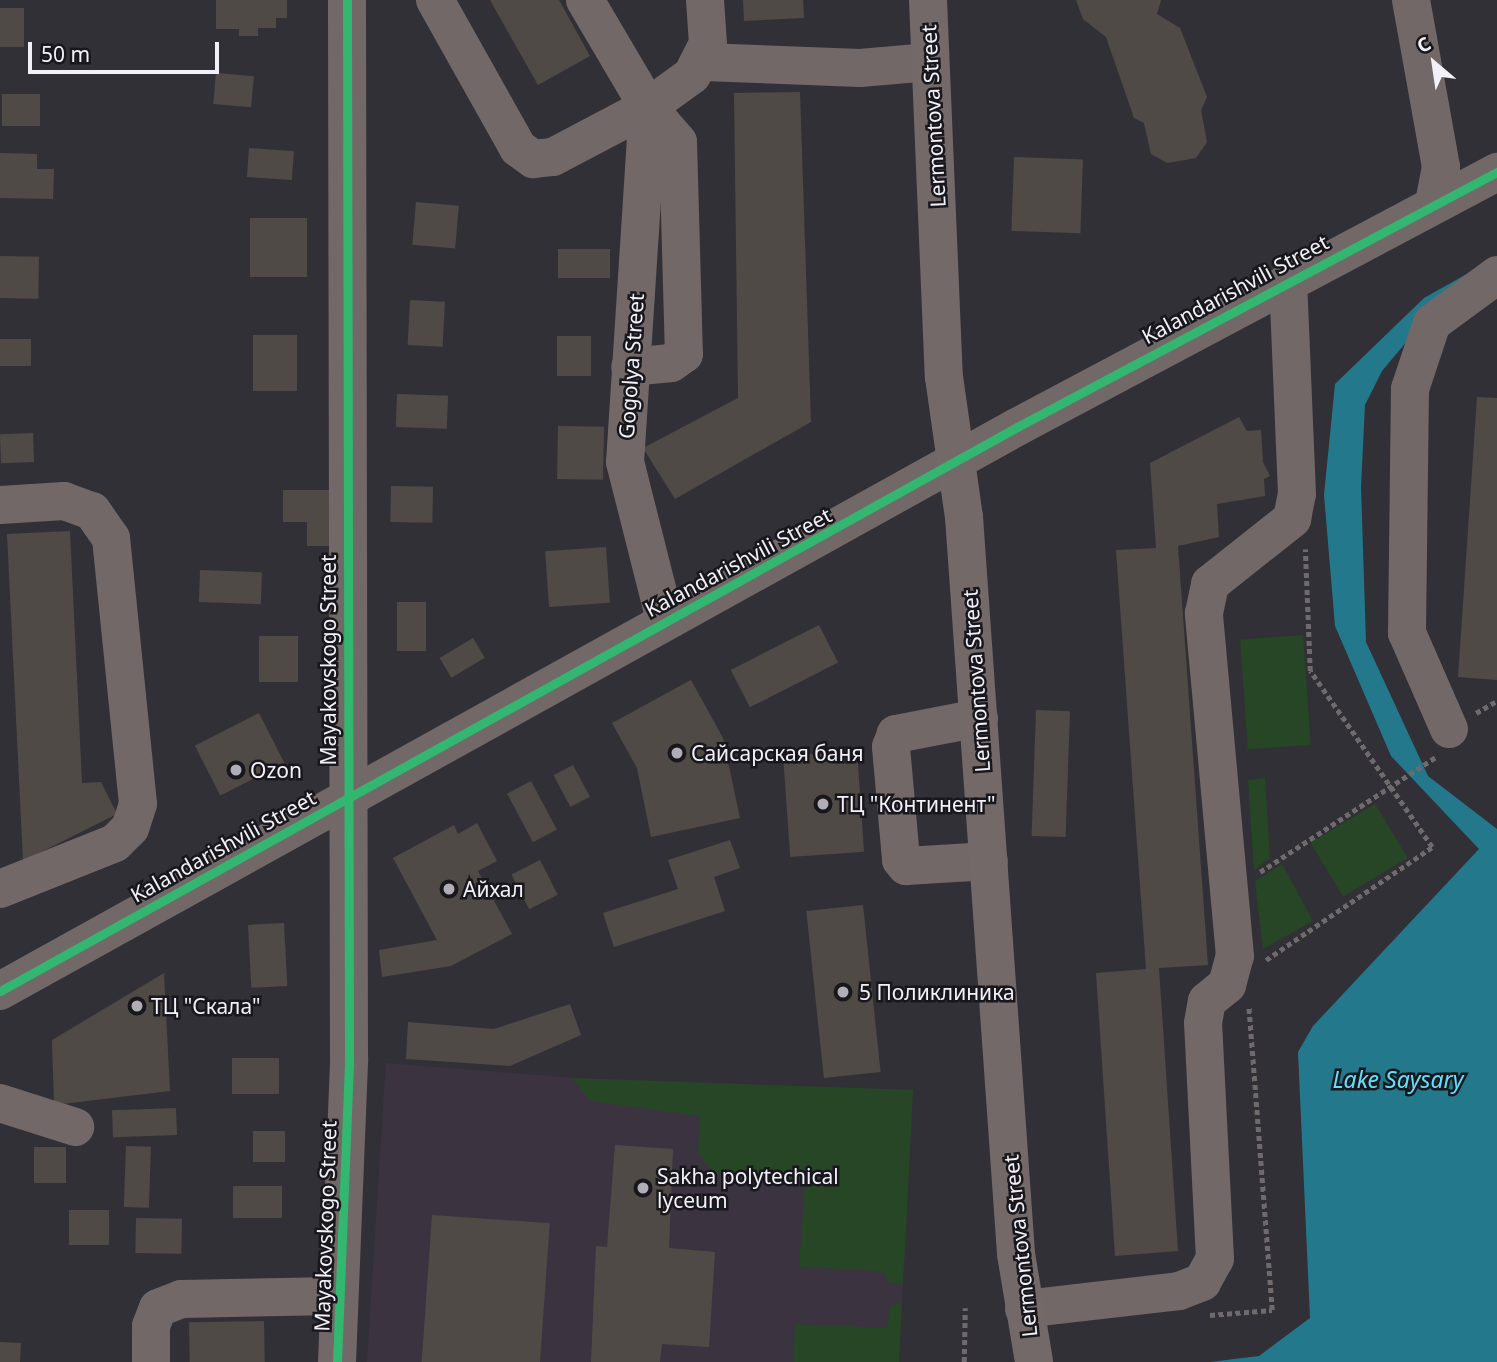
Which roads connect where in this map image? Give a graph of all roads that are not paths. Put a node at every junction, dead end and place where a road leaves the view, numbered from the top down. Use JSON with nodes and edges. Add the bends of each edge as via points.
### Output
{"nodes":[{"id":1,"x":347,"y":0,"type":"edge"},
{"id":2,"x":435,"y":0,"type":"edge"},
{"id":3,"x":586,"y":0,"type":"edge"},
{"id":4,"x":705,"y":0,"type":"edge"},
{"id":5,"x":928,"y":0,"type":"edge"},
{"id":6,"x":1411,"y":0,"type":"edge"},
{"id":7,"x":703,"y":62,"type":"junction"},
{"id":8,"x":930,"y":62,"type":"junction"},
{"id":9,"x":648,"y":107,"type":"junction"},
{"id":10,"x":1497,"y":172,"type":"edge"},
{"id":11,"x":1434,"y":202,"type":"junction"},
{"id":12,"x":1497,"y":275,"type":"edge"},
{"id":13,"x":1288,"y":281,"type":"junction"},
{"id":14,"x":630,"y":367,"type":"junction"},
{"id":15,"x":957,"y":463,"type":"junction"},
{"id":16,"x":0,"y":505,"type":"edge"},
{"id":17,"x":665,"y":620,"type":"junction"},
{"id":18,"x":979,"y":718,"type":"junction"},
{"id":19,"x":1443,"y":743,"type":"road end"},
{"id":20,"x":346,"y":796,"type":"junction"},
{"id":21,"x":989,"y":861,"type":"junction"},
{"id":22,"x":0,"y":889,"type":"edge"},
{"id":23,"x":0,"y":991,"type":"edge"},
{"id":24,"x":0,"y":1103,"type":"edge"},
{"id":25,"x":75,"y":1128,"type":"dead end"},
{"id":26,"x":337,"y":1296,"type":"junction"},
{"id":27,"x":1024,"y":1309,"type":"junction"},
{"id":28,"x":151,"y":1362,"type":"edge"},
{"id":29,"x":337,"y":1362,"type":"edge"},
{"id":30,"x":1034,"y":1362,"type":"edge"}],
"edges":[{"from":1,"to":20,"type":"street","name":"Mayakovskogo Street"},
{"from":2,"to":9,"type":"street","via":[[518,148],[533,159],[553,157]]},
{"from":3,"to":9,"type":"street"},
{"from":4,"to":7,"type":"street"},
{"from":5,"to":8,"type":"main road","name":"Lermontova Street"},
{"from":6,"to":11,"type":"street","via":[[1441,167]]},
{"from":7,"to":8,"type":"street","via":[[860,68]]},
{"from":7,"to":9,"type":"street"},
{"from":8,"to":15,"type":"main road","name":"Lermontova Street","via":[[944,377]]},
{"from":9,"to":14,"type":"street","name":"Gogolya Street"},
{"from":9,"to":14,"type":"street","via":[[678,142],[684,354],[671,363]]},
{"from":10,"to":11,"type":"street","name":"Kalandarishvili Street"},
{"from":11,"to":13,"type":"street","name":"Kalandarishvili Street"},
{"from":12,"to":19,"type":"street","via":[[1432,323],[1410,389],[1407,633]]},
{"from":13,"to":15,"type":"street","name":"Kalandarishvili Street"},
{"from":13,"to":27,"type":"street","via":[[1297,494],[1292,519],[1210,584],[1204,613],[1235,956],[1227,985],[1207,1001],[1203,1023],[1215,1259],[1202,1282],[1179,1291]]},
{"from":14,"to":17,"type":"street","name":"Gogolya Street","via":[[625,461]]},
{"from":15,"to":17,"type":"street","name":"Kalandarishvili Street"},
{"from":15,"to":18,"type":"main road","name":"Lermontova Street"},
{"from":16,"to":22,"type":"street","via":[[64,500],[92,511],[111,538],[138,804],[130,828],[115,843]]},
{"from":17,"to":20,"type":"street","name":"Kalandarishvili Street"},
{"from":18,"to":21,"type":"main road","name":"Lermontova Street"},
{"from":18,"to":21,"type":"street","via":[[896,734],[891,747],[901,860],[906,866]]},
{"from":20,"to":23,"type":"street","name":"Kalandarishvili Street"},
{"from":20,"to":26,"type":"street","name":"Mayakovskogo Street","via":[[349,1058]]},
{"from":21,"to":27,"type":"main road","name":"Lermontova Street"},
{"from":24,"to":25,"type":"street"},
{"from":26,"to":28,"type":"street","via":[[181,1299],[158,1308],[151,1326]]},
{"from":26,"to":29,"type":"street","name":"Mayakovskogo Street"},
{"from":27,"to":30,"type":"main road","name":"Lermontova Street"}]}
